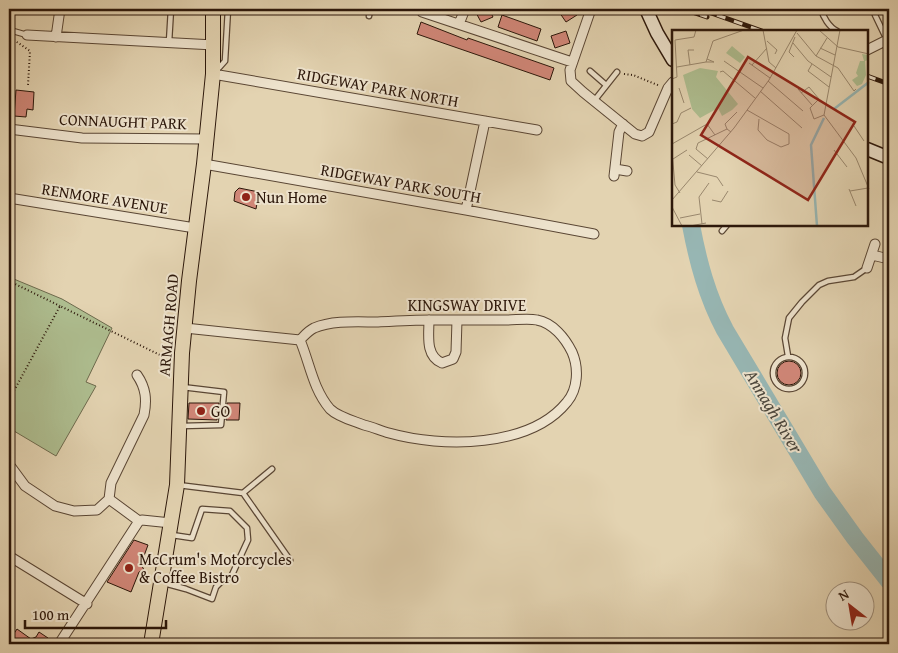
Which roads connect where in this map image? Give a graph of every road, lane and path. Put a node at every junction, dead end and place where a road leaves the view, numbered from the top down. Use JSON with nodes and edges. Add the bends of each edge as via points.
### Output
{"nodes":[{"id":1,"x":60,"y":9,"type":"edge"},
{"id":2,"x":171,"y":9,"type":"edge"},
{"id":3,"x":213,"y":9,"type":"edge"},
{"id":4,"x":228,"y":9,"type":"edge"},
{"id":5,"x":370,"y":9,"type":"edge"},
{"id":6,"x":465,"y":9,"type":"edge"},
{"id":7,"x":590,"y":9,"type":"edge"},
{"id":8,"x":646,"y":9,"type":"edge"},
{"id":9,"x":821,"y":9,"type":"edge"},
{"id":10,"x":878,"y":9,"type":"edge"},
{"id":11,"x":422,"y":12,"type":"dead end"},
{"id":12,"x":369,"y":16,"type":"dead end"},
{"id":13,"x":460,"y":24,"type":"junction"},
{"id":14,"x":9,"y":26,"type":"edge"},
{"id":15,"x":835,"y":30,"type":"edge"},
{"id":16,"x":27,"y":35,"type":"joint"},
{"id":17,"x":56,"y":36,"type":"junction"},
{"id":18,"x":9,"y":37,"type":"edge"},
{"id":19,"x":888,"y":40,"type":"edge"},
{"id":20,"x":169,"y":42,"type":"junction"},
{"id":21,"x":214,"y":45,"type":"junction"},
{"id":22,"x":868,"y":49,"type":"edge"},
{"id":23,"x":672,"y":58,"type":"edge"},
{"id":24,"x":572,"y":62,"type":"junction"},
{"id":25,"x":590,"y":71,"type":"dead end"},
{"id":26,"x":617,"y":72,"type":"joint"},
{"id":27,"x":213,"y":74,"type":"junction"},
{"id":28,"x":28,"y":85,"type":"dead end"},
{"id":29,"x":606,"y":85,"type":"junction"},
{"id":30,"x":670,"y":85,"type":"edge"},
{"id":31,"x":594,"y":101,"type":"junction"},
{"id":32,"x":485,"y":121,"type":"junction"},
{"id":33,"x":623,"y":124,"type":"junction"},
{"id":34,"x":9,"y":128,"type":"edge"},
{"id":35,"x":537,"y":130,"type":"dead end"},
{"id":36,"x":206,"y":139,"type":"junction"},
{"id":37,"x":868,"y":149,"type":"edge"},
{"id":38,"x":889,"y":158,"type":"edge"},
{"id":39,"x":204,"y":164,"type":"junction"},
{"id":40,"x":628,"y":171,"type":"dead end"},
{"id":41,"x":9,"y":198,"type":"edge"},
{"id":42,"x":466,"y":210,"type":"junction"},
{"id":43,"x":726,"y":226,"type":"edge"},
{"id":44,"x":195,"y":228,"type":"junction"},
{"id":45,"x":722,"y":232,"type":"dead end"},
{"id":46,"x":594,"y":234,"type":"dead end"},
{"id":47,"x":875,"y":244,"type":"dead end"},
{"id":48,"x":872,"y":255,"type":"junction"},
{"id":49,"x":889,"y":260,"type":"edge"},
{"id":50,"x":867,"y":268,"type":"joint"},
{"id":51,"x":9,"y":281,"type":"edge"},
{"id":52,"x":60,"y":306,"type":"junction"},
{"id":53,"x":429,"y":320,"type":"junction"},
{"id":54,"x":456,"y":320,"type":"junction"},
{"id":55,"x":185,"y":328,"type":"junction"},
{"id":56,"x":300,"y":340,"type":"junction"},
{"id":57,"x":182,"y":353,"type":"junction"},
{"id":58,"x":788,"y":356,"type":"junction"},
{"id":59,"x":137,"y":375,"type":"dead end"},
{"id":60,"x":181,"y":387,"type":"junction"},
{"id":61,"x":9,"y":400,"type":"edge"},
{"id":62,"x":180,"y":426,"type":"junction"},
{"id":63,"x":11,"y":467,"type":"dead end"},
{"id":64,"x":272,"y":469,"type":"dead end"},
{"id":65,"x":177,"y":485,"type":"junction"},
{"id":66,"x":243,"y":494,"type":"junction"},
{"id":67,"x":109,"y":499,"type":"junction"},
{"id":68,"x":139,"y":521,"type":"junction"},
{"id":69,"x":171,"y":529,"type":"junction"},
{"id":70,"x":9,"y":556,"type":"edge"},
{"id":71,"x":290,"y":560,"type":"dead end"},
{"id":72,"x":162,"y":582,"type":"junction"},
{"id":73,"x":87,"y":604,"type":"junction"},
{"id":74,"x":59,"y":644,"type":"edge"},
{"id":75,"x":151,"y":644,"type":"edge"}],
"edges":[{"from":1,"to":17,"type":"street"},
{"from":2,"to":20,"type":"lane"},
{"from":3,"to":21,"type":"main road","name":"ARMAGH ROAD"},
{"from":4,"to":27,"type":"lane","via":[[225,61]]},
{"from":5,"to":12,"type":"lane"},
{"from":6,"to":13,"type":"street"},
{"from":7,"to":24,"type":"street"},
{"from":8,"to":23,"type":"main road"},
{"from":9,"to":15,"type":"lane"},
{"from":10,"to":19,"type":"lane","via":[[876,15]]},
{"from":11,"to":13,"type":"street"},
{"from":13,"to":24,"type":"street"},
{"from":14,"to":16,"type":"lane","via":[[13,31]]},
{"from":16,"to":17,"type":"street"},
{"from":17,"to":20,"type":"street"},
{"from":18,"to":28,"type":"path","via":[[30,51]]},
{"from":19,"to":22,"type":"street"},
{"from":20,"to":21,"type":"street"},
{"from":21,"to":27,"type":"main road","name":"ARMAGH ROAD"},
{"from":24,"to":31,"type":"street","via":[[571,81]]},
{"from":25,"to":29,"type":"lane"},
{"from":26,"to":29,"type":"lane"},
{"from":26,"to":30,"type":"path"},
{"from":27,"to":32,"type":"street","name":"RIDGEWAY PARK NORTH"},
{"from":27,"to":36,"type":"main road","name":"ARMAGH ROAD"},
{"from":29,"to":31,"type":"lane"},
{"from":30,"to":33,"type":"street","via":[[649,132],[642,136]]},
{"from":31,"to":33,"type":"street"},
{"from":32,"to":35,"type":"street","name":"RIDGEWAY PARK NORTH"},
{"from":32,"to":42,"type":"street"},
{"from":33,"to":40,"type":"street","via":[[619,132],[615,172]]},
{"from":34,"to":36,"type":"street","name":"CONNAUGHT PARK","via":[[82,138]]},
{"from":36,"to":39,"type":"main road","name":"ARMAGH ROAD"},
{"from":37,"to":38,"type":"main road"},
{"from":39,"to":42,"type":"street","name":"RIDGEWAY PARK SOUTH"},
{"from":39,"to":44,"type":"main road","name":"ARMAGH ROAD"},
{"from":41,"to":44,"type":"street","name":"RENMORE AVENUE"},
{"from":42,"to":46,"type":"street","name":"RIDGEWAY PARK SOUTH"},
{"from":43,"to":45,"type":"lane"},
{"from":44,"to":55,"type":"main road","name":"ARMAGH ROAD"},
{"from":47,"to":48,"type":"street"},
{"from":48,"to":49,"type":"street"},
{"from":48,"to":50,"type":"street"},
{"from":50,"to":58,"type":"lane","via":[[854,277],[819,285],[806,297],[789,318],[785,338]]},
{"from":51,"to":52,"type":"path"},
{"from":52,"to":57,"type":"path","via":[[162,356]]},
{"from":52,"to":61,"type":"path"},
{"from":53,"to":54,"type":"street","name":"KINGSWAY DRIVE"},
{"from":53,"to":54,"type":"street","via":[[432,357],[442,363],[452,359],[456,352]]},
{"from":53,"to":56,"type":"street","name":"KINGSWAY DRIVE","via":[[343,323],[316,328]]},
{"from":54,"to":56,"type":"street","name":"KINGSWAY DRIVE","via":[[537,320],[555,329],[567,342],[574,358],[576,384],[570,398],[559,412],[534,429],[512,436],[450,441],[390,434],[332,411],[319,396]]},
{"from":55,"to":56,"type":"street"},
{"from":55,"to":57,"type":"main road","name":"ARMAGH ROAD"},
{"from":57,"to":60,"type":"main road","name":"ARMAGH ROAD"},
{"from":58,"to":58,"type":"lane","via":[[799,359],[805,368],[805,379],[792,389],[782,388],[773,375],[778,360]]},
{"from":59,"to":67,"type":"street","via":[[144,385],[144,415],[111,483]]},
{"from":60,"to":62,"type":"main road","name":"ARMAGH ROAD"},
{"from":60,"to":62,"type":"lane","via":[[224,392],[221,425]]},
{"from":62,"to":65,"type":"main road","name":"ARMAGH ROAD"},
{"from":63,"to":67,"type":"street","via":[[25,486],[55,506],[74,511],[97,510]]},
{"from":64,"to":66,"type":"lane"},
{"from":65,"to":66,"type":"lane"},
{"from":65,"to":69,"type":"main road","name":"ARMAGH ROAD"},
{"from":66,"to":71,"type":"lane"},
{"from":67,"to":68,"type":"street"},
{"from":68,"to":69,"type":"street"},
{"from":68,"to":73,"type":"street"},
{"from":69,"to":72,"type":"main road","name":"ARMAGH ROAD"},
{"from":69,"to":72,"type":"lane","via":[[192,538],[202,509],[230,511],[247,528],[248,540],[231,577],[221,582],[212,599]]},
{"from":70,"to":73,"type":"street"},
{"from":72,"to":75,"type":"main road","name":"ARMAGH ROAD"},
{"from":73,"to":74,"type":"street"}]}
